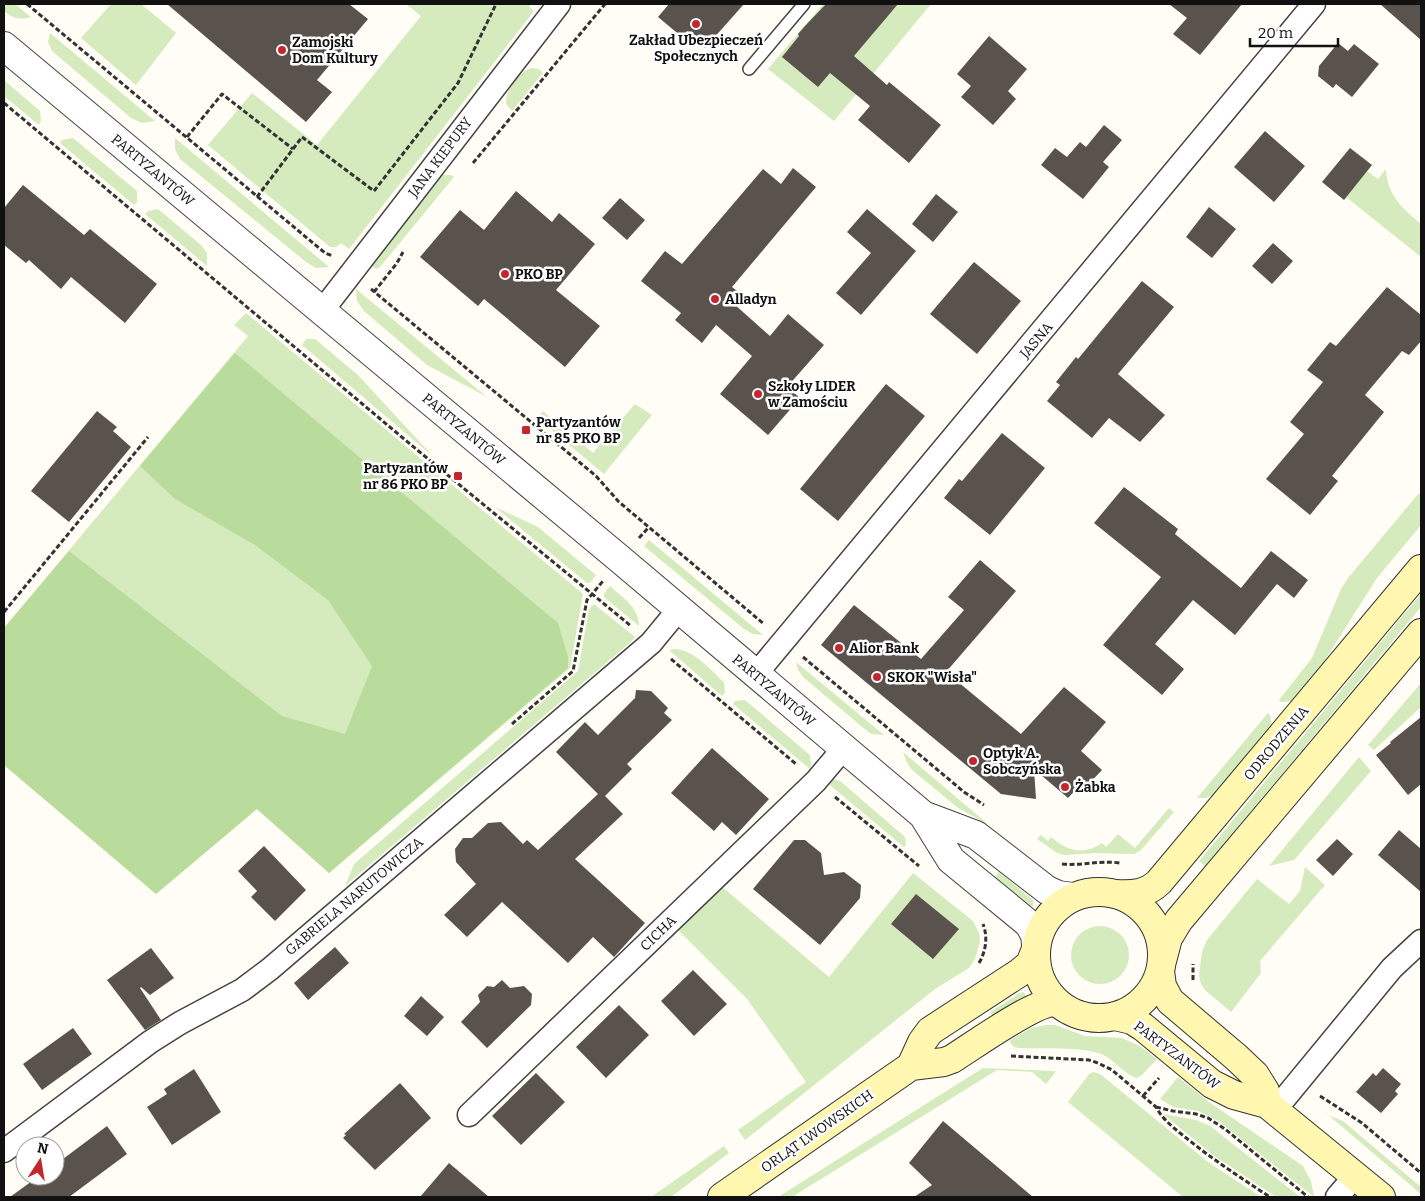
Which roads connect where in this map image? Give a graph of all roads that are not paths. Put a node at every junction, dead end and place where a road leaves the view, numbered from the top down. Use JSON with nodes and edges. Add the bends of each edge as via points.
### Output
{"nodes":[{"id":1,"x":559,"y":4,"type":"edge"},
{"id":2,"x":804,"y":4,"type":"edge"},
{"id":3,"x":1314,"y":4,"type":"edge"},
{"id":4,"x":4,"y":46,"type":"edge"},
{"id":5,"x":750,"y":69,"type":"dead end"},
{"id":6,"x":322,"y":311,"type":"junction"},
{"id":7,"x":1421,"y":568,"type":"edge"},
{"id":8,"x":679,"y":609,"type":"junction"},
{"id":9,"x":1421,"y":633,"type":"edge"},
{"id":10,"x":756,"y":674,"type":"junction"},
{"id":11,"x":843,"y":748,"type":"junction"},
{"id":12,"x":923,"y":815,"type":"junction"},
{"id":13,"x":1116,"y":894,"type":"junction"},
{"id":14,"x":1073,"y":897,"type":"junction"},
{"id":15,"x":1421,"y":941,"type":"edge"},
{"id":16,"x":1036,"y":946,"type":"junction"},
{"id":17,"x":1161,"y":966,"type":"junction"},
{"id":18,"x":1056,"y":1002,"type":"junction"},
{"id":19,"x":1115,"y":1016,"type":"junction"},
{"id":20,"x":911,"y":1066,"type":"junction"},
{"id":21,"x":1271,"y":1107,"type":"junction"},
{"id":22,"x":469,"y":1115,"type":"dead end"},
{"id":23,"x":4,"y":1151,"type":"edge"},
{"id":24,"x":1355,"y":1176,"type":"junction"},
{"id":25,"x":722,"y":1197,"type":"edge"},
{"id":26,"x":1337,"y":1197,"type":"edge"},
{"id":27,"x":1381,"y":1197,"type":"edge"}],
"edges":[{"from":1,"to":6,"type":"street","name":"JANA KIEPURY"},
{"from":2,"to":5,"type":"lane"},
{"from":3,"to":10,"type":"street","name":"JASNA"},
{"from":4,"to":6,"type":"street","name":"PARTYZANTÓW"},
{"from":6,"to":8,"type":"street","name":"PARTYZANTÓW"},
{"from":7,"to":13,"type":"main road","name":"ODRODZENIA","via":[[1159,882],[1141,893]]},
{"from":8,"to":10,"type":"street","name":"PARTYZANTÓW"},
{"from":8,"to":23,"type":"street","name":"GABRIELA NARUTOWICZA","via":[[652,643],[242,990],[165,1032]]},
{"from":9,"to":17,"type":"main road","via":[[1180,920],[1168,938]]},
{"from":10,"to":11,"type":"street","name":"PARTYZANTÓW"},
{"from":11,"to":12,"type":"street","name":"PARTYZANTÓW"},
{"from":11,"to":22,"type":"street","name":"CICHA","via":[[816,781]]},
{"from":12,"to":14,"type":"street","name":"PARTYZANTÓW","via":[[976,835],[1047,890]]},
{"from":12,"to":16,"type":"street","name":"PARTYZANTÓW","via":[[951,860],[1028,924],[1035,935]]},
{"from":13,"to":14,"type":"main road","via":[[1094,892]]},
{"from":13,"to":17,"type":"main road","via":[[1134,903],[1153,924],[1160,942]]},
{"from":14,"to":16,"type":"main road","via":[[1049,916]]},
{"from":15,"to":21,"type":"street","via":[[1392,968],[1300,1079]]},
{"from":16,"to":18,"type":"main road","via":[[1040,978]]},
{"from":16,"to":20,"type":"main road","via":[[1030,964],[1019,973],[930,1031]]},
{"from":17,"to":19,"type":"main road","via":[[1147,996],[1133,1009]]},
{"from":17,"to":21,"type":"main road","via":[[1162,986],[1170,1001],[1255,1075]]},
{"from":18,"to":19,"type":"main road","via":[[1084,1017],[1105,1019]]},
{"from":18,"to":20,"type":"main road","name":"ORLĄT LWOWSKICH","via":[[1034,1008],[952,1059]]},
{"from":19,"to":21,"type":"main road","name":"PARTYZANTÓW","via":[[1144,1027],[1212,1084]]},
{"from":20,"to":25,"type":"main road","name":"ORLĄT LWOWSKICH"},
{"from":21,"to":24,"type":"main road","name":"PARTYZANTÓW"},
{"from":24,"to":26,"type":"street"},
{"from":24,"to":27,"type":"main road","name":"PARTYZANTÓW"}]}
